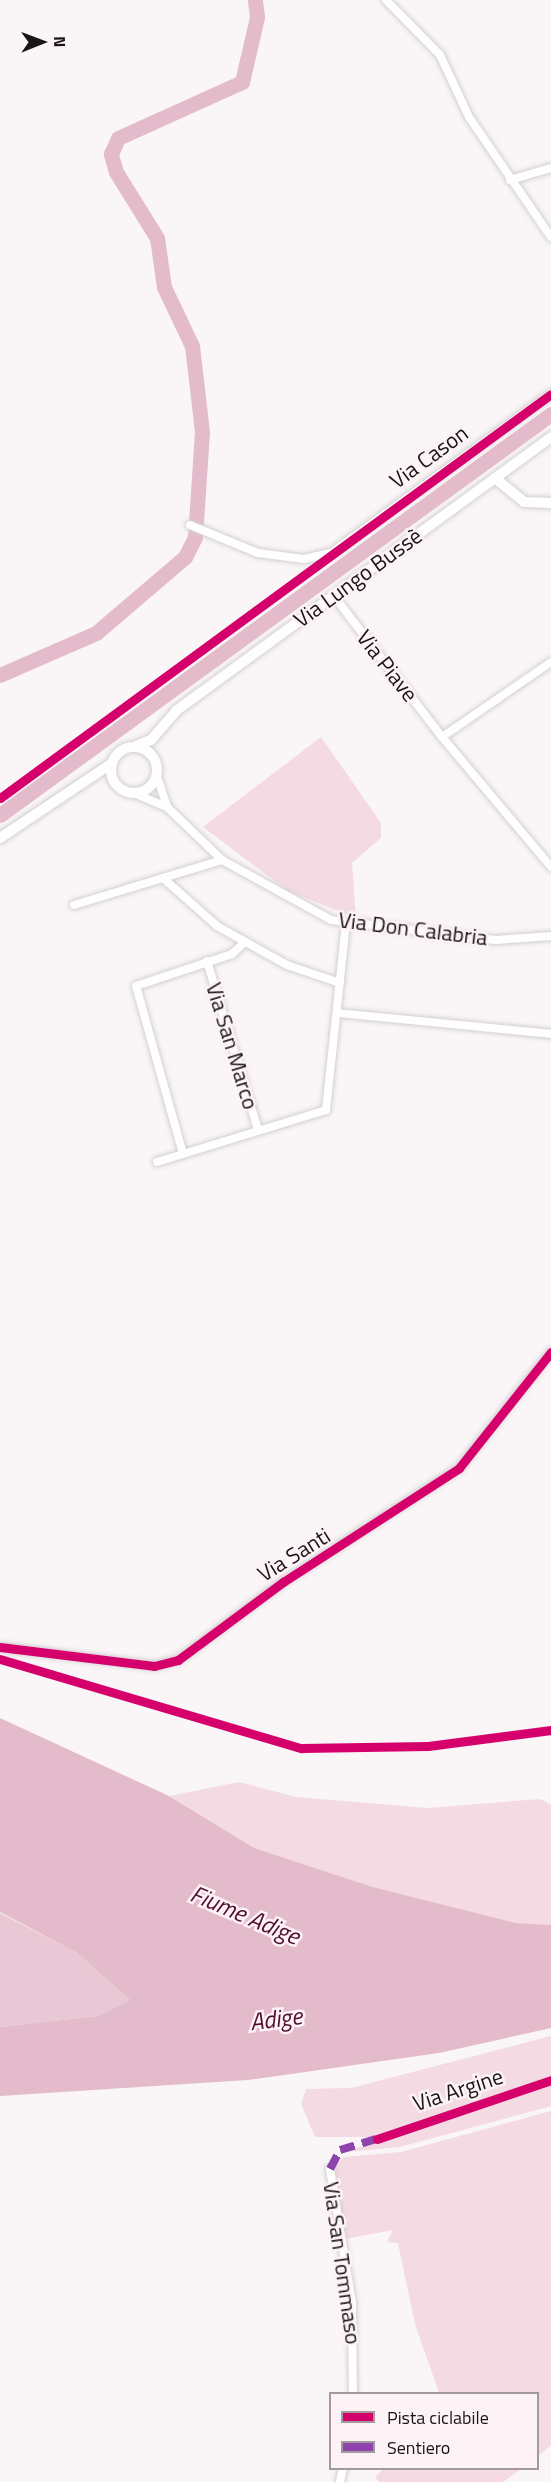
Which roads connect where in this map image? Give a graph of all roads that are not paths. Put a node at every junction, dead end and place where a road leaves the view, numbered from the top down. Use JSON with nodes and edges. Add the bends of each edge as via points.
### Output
{"nodes":[{"id":1,"x":386,"y":0,"type":"edge"},
{"id":2,"x":551,"y":168,"type":"edge"},
{"id":3,"x":510,"y":180,"type":"junction"},
{"id":4,"x":551,"y":237,"type":"edge"},
{"id":5,"x":551,"y":394,"type":"edge"},
{"id":6,"x":551,"y":437,"type":"edge"},
{"id":7,"x":496,"y":479,"type":"junction"},
{"id":8,"x":551,"y":502,"type":"edge"},
{"id":9,"x":190,"y":525,"type":"dead end"},
{"id":10,"x":333,"y":595,"type":"junction"},
{"id":11,"x":551,"y":662,"type":"edge"},
{"id":12,"x":167,"y":721,"type":"junction"},
{"id":13,"x":442,"y":737,"type":"junction"},
{"id":14,"x":136,"y":746,"type":"junction"},
{"id":15,"x":155,"y":759,"type":"junction"},
{"id":16,"x":112,"y":763,"type":"junction"},
{"id":17,"x":157,"y":777,"type":"junction"},
{"id":18,"x":116,"y":785,"type":"junction"},
{"id":19,"x":75,"y":789,"type":"junction"},
{"id":20,"x":136,"y":794,"type":"junction"},
{"id":21,"x":167,"y":807,"type":"junction"},
{"id":22,"x":0,"y":838,"type":"edge"},
{"id":23,"x":222,"y":860,"type":"junction"},
{"id":24,"x":551,"y":867,"type":"edge"},
{"id":25,"x":163,"y":878,"type":"junction"},
{"id":26,"x":74,"y":905,"type":"dead end"},
{"id":27,"x":346,"y":923,"type":"junction"},
{"id":28,"x":551,"y":936,"type":"edge"},
{"id":29,"x":245,"y":942,"type":"junction"},
{"id":30,"x":207,"y":961,"type":"junction"},
{"id":31,"x":340,"y":983,"type":"junction"},
{"id":32,"x":338,"y":1014,"type":"junction"},
{"id":33,"x":551,"y":1034,"type":"edge"},
{"id":34,"x":258,"y":1130,"type":"junction"},
{"id":35,"x":183,"y":1154,"type":"junction"},
{"id":36,"x":157,"y":1162,"type":"dead end"},
{"id":37,"x":551,"y":1352,"type":"edge"},
{"id":38,"x":0,"y":1647,"type":"edge"},
{"id":39,"x":330,"y":2169,"type":"dead end"},
{"id":40,"x":353,"y":2392,"type":"edge"}],
"edges":[{"from":1,"to":3,"type":"street","via":[[440,55],[469,117]]},
{"from":2,"to":3,"type":"street"},
{"from":3,"to":4,"type":"street"},
{"from":5,"to":9,"type":"street","name":"Via Cason","via":[[331,553],[304,559],[258,553]]},
{"from":6,"to":7,"type":"main road","name":"Via Lungo Bussè"},
{"from":7,"to":8,"type":"main road","via":[[524,502]]},
{"from":7,"to":10,"type":"main road","name":"Via Lungo Bussè"},
{"from":10,"to":12,"type":"main road","name":"Via Lungo Bussè"},
{"from":10,"to":13,"type":"street","name":"Via Piave"},
{"from":11,"to":13,"type":"street"},
{"from":12,"to":14,"type":"main road","name":"Via Lungo Bussè"},
{"from":12,"to":15,"type":"main road"},
{"from":13,"to":24,"type":"street","name":"Via Piave"},
{"from":14,"to":15,"type":"main road"},
{"from":14,"to":16,"type":"main road","via":[[121,751]]},
{"from":15,"to":17,"type":"main road"},
{"from":16,"to":18,"type":"main road"},
{"from":16,"to":19,"type":"main road"},
{"from":17,"to":20,"type":"main road"},
{"from":17,"to":21,"type":"street","name":"Via Don Calabria"},
{"from":18,"to":19,"type":"main road"},
{"from":18,"to":20,"type":"main road"},
{"from":19,"to":22,"type":"main road"},
{"from":20,"to":21,"type":"street","name":"Via Don Calabria"},
{"from":21,"to":23,"type":"street","name":"Via Don Calabria"},
{"from":23,"to":25,"type":"street"},
{"from":23,"to":27,"type":"street","name":"Via Don Calabria","via":[[272,891]]},
{"from":25,"to":26,"type":"street"},
{"from":25,"to":29,"type":"street","via":[[181,899]]},
{"from":27,"to":28,"type":"street","name":"Via Don Calabria","via":[[496,940]]},
{"from":27,"to":31,"type":"street"},
{"from":29,"to":30,"type":"street","via":[[232,954]]},
{"from":29,"to":31,"type":"street","via":[[288,965]]},
{"from":30,"to":34,"type":"street","name":"Via San Marco"},
{"from":30,"to":35,"type":"street","via":[[145,979],[135,992]]},
{"from":31,"to":32,"type":"street"},
{"from":32,"to":33,"type":"street"},
{"from":32,"to":34,"type":"street","via":[[326,1110]]},
{"from":34,"to":35,"type":"street"},
{"from":35,"to":36,"type":"street"},
{"from":37,"to":38,"type":"street","name":"Via Santi","via":[[459,1468],[283,1582],[178,1660],[154,1666]]},
{"from":39,"to":40,"type":"street","name":"Via San Tommaso","via":[[351,2295]]}]}
